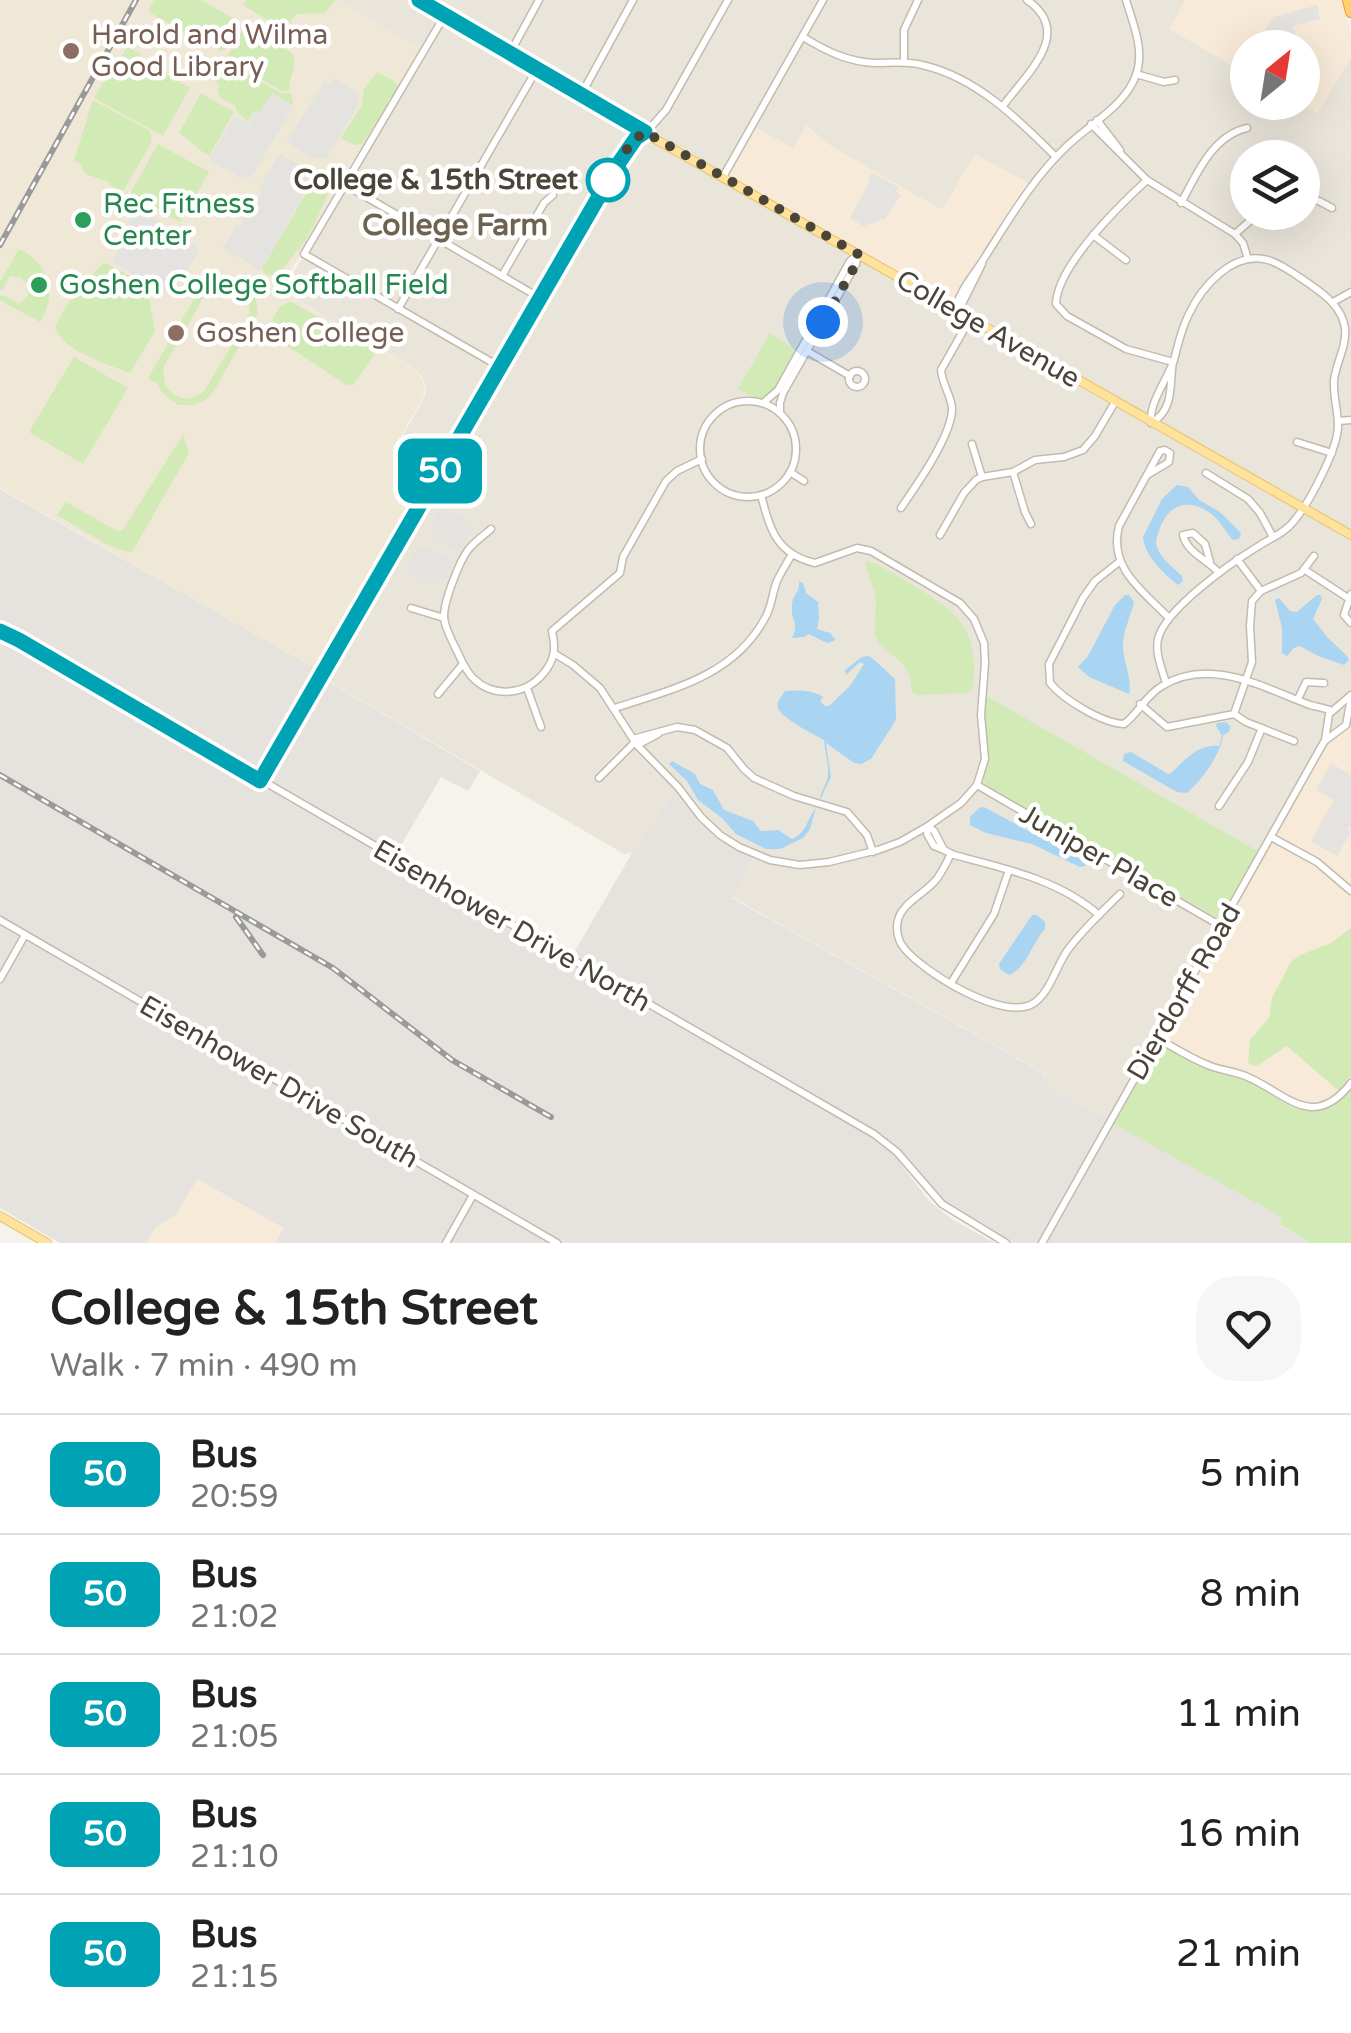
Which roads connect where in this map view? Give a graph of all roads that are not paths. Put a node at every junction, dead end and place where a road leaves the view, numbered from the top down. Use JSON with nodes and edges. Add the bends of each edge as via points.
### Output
{"nodes":[{"id":1,"x":419,"y":0,"type":"edge"},
{"id":2,"x":444,"y":0,"type":"edge"},
{"id":3,"x":539,"y":0,"type":"edge"},
{"id":4,"x":634,"y":0,"type":"edge"},
{"id":5,"x":728,"y":0,"type":"edge"},
{"id":6,"x":822,"y":0,"type":"edge"},
{"id":7,"x":918,"y":0,"type":"edge"},
{"id":8,"x":1027,"y":0,"type":"edge"},
{"id":9,"x":1126,"y":0,"type":"edge"},
{"id":10,"x":1348,"y":0,"type":"edge"},
{"id":11,"x":1351,"y":12,"type":"edge"},
{"id":12,"x":442,"y":13,"type":"junction"},
{"id":13,"x":802,"y":37,"type":"junction"},
{"id":14,"x":510,"y":53,"type":"junction"},
{"id":15,"x":904,"y":62,"type":"junction"},
{"id":16,"x":537,"y":69,"type":"junction"},
{"id":17,"x":1136,"y":74,"type":"junction"},
{"id":18,"x":1175,"y":80,"type":"dead end"},
{"id":19,"x":581,"y":94,"type":"junction"},
{"id":20,"x":1002,"y":106,"type":"junction"},
{"id":21,"x":1094,"y":122,"type":"junction"},
{"id":22,"x":1247,"y":128,"type":"dead end"},
{"id":23,"x":645,"y":132,"type":"junction"},
{"id":24,"x":1056,"y":156,"type":"junction"},
{"id":25,"x":723,"y":177,"type":"junction"},
{"id":26,"x":1147,"y":180,"type":"junction"},
{"id":27,"x":344,"y":184,"type":"junction"},
{"id":28,"x":552,"y":196,"type":"dead end"},
{"id":29,"x":1320,"y":202,"type":"edge"},
{"id":30,"x":1181,"y":203,"type":"junction"},
{"id":31,"x":1332,"y":208,"type":"dead end"},
{"id":32,"x":1239,"y":230,"type":"edge"},
{"id":33,"x":1235,"y":234,"type":"junction"},
{"id":34,"x":1093,"y":236,"type":"junction"},
{"id":35,"x":438,"y":239,"type":"junction"},
{"id":36,"x":858,"y":254,"type":"junction"},
{"id":37,"x":1248,"y":259,"type":"junction"},
{"id":38,"x":1126,"y":260,"type":"dead end"},
{"id":39,"x":502,"y":276,"type":"junction"},
{"id":40,"x":1351,"y":292,"type":"edge"},
{"id":41,"x":540,"y":298,"type":"junction"},
{"id":42,"x":1333,"y":302,"type":"junction"},
{"id":43,"x":398,"y":309,"type":"junction"},
{"id":44,"x":955,"y":310,"type":"junction"},
{"id":45,"x":970,"y":319,"type":"junction"},
{"id":46,"x":804,"y":350,"type":"junction"},
{"id":47,"x":1173,"y":362,"type":"junction"},
{"id":48,"x":500,"y":367,"type":"junction"},
{"id":49,"x":850,"y":376,"type":"dead end"},
{"id":50,"x":1115,"y":402,"type":"junction"},
{"id":51,"x":762,"y":403,"type":"junction"},
{"id":52,"x":781,"y":414,"type":"junction"},
{"id":53,"x":1351,"y":420,"type":"edge"},
{"id":54,"x":1338,"y":421,"type":"junction"},
{"id":55,"x":1151,"y":423,"type":"junction"},
{"id":56,"x":1297,"y":442,"type":"dead end"},
{"id":57,"x":972,"y":444,"type":"dead end"},
{"id":58,"x":1332,"y":454,"type":"junction"},
{"id":59,"x":702,"y":459,"type":"junction"},
{"id":60,"x":790,"y":472,"type":"junction"},
{"id":61,"x":1013,"y":472,"type":"junction"},
{"id":62,"x":1206,"y":473,"type":"dead end"},
{"id":63,"x":1148,"y":474,"type":"dead end"},
{"id":64,"x":982,"y":477,"type":"junction"},
{"id":65,"x":804,"y":481,"type":"dead end"},
{"id":66,"x":761,"y":495,"type":"junction"},
{"id":67,"x":901,"y":508,"type":"dead end"},
{"id":68,"x":1302,"y":508,"type":"junction"},
{"id":69,"x":1032,"y":524,"type":"dead end"},
{"id":70,"x":492,"y":530,"type":"dead end"},
{"id":71,"x":940,"y":534,"type":"dead end"},
{"id":72,"x":1351,"y":535,"type":"edge"},
{"id":73,"x":1273,"y":537,"type":"junction"},
{"id":74,"x":792,"y":554,"type":"junction"},
{"id":75,"x":1314,"y":556,"type":"dead end"},
{"id":76,"x":1238,"y":559,"type":"junction"},
{"id":77,"x":1119,"y":562,"type":"junction"},
{"id":78,"x":1210,"y":562,"type":"junction"},
{"id":79,"x":1305,"y":570,"type":"junction"},
{"id":80,"x":1219,"y":573,"type":"junction"},
{"id":81,"x":1261,"y":591,"type":"junction"},
{"id":82,"x":1349,"y":601,"type":"edge"},
{"id":83,"x":410,"y":608,"type":"dead end"},
{"id":84,"x":444,"y":618,"type":"junction"},
{"id":85,"x":1169,"y":618,"type":"junction"},
{"id":86,"x":1351,"y":623,"type":"edge"},
{"id":87,"x":0,"y":631,"type":"edge"},
{"id":88,"x":555,"y":654,"type":"junction"},
{"id":89,"x":463,"y":664,"type":"junction"},
{"id":90,"x":1247,"y":680,"type":"junction"},
{"id":91,"x":1166,"y":683,"type":"junction"},
{"id":92,"x":1324,"y":684,"type":"dead end"},
{"id":93,"x":526,"y":688,"type":"junction"},
{"id":94,"x":438,"y":694,"type":"dead end"},
{"id":95,"x":1351,"y":696,"type":"edge"},
{"id":96,"x":1298,"y":699,"type":"junction"},
{"id":97,"x":1140,"y":704,"type":"junction"},
{"id":98,"x":1313,"y":706,"type":"junction"},
{"id":99,"x":615,"y":708,"type":"junction"},
{"id":100,"x":1333,"y":710,"type":"junction"},
{"id":101,"x":1234,"y":714,"type":"junction"},
{"id":102,"x":1349,"y":720,"type":"edge"},
{"id":103,"x":1328,"y":722,"type":"junction"},
{"id":104,"x":540,"y":727,"type":"dead end"},
{"id":105,"x":1262,"y":728,"type":"junction"},
{"id":106,"x":1340,"y":729,"type":"junction"},
{"id":107,"x":1351,"y":731,"type":"edge"},
{"id":108,"x":1294,"y":740,"type":"dead end"},
{"id":109,"x":1325,"y":740,"type":"junction"},
{"id":110,"x":635,"y":742,"type":"junction"},
{"id":111,"x":600,"y":778,"type":"dead end"},
{"id":112,"x":260,"y":781,"type":"junction"},
{"id":113,"x":977,"y":785,"type":"junction"},
{"id":114,"x":1219,"y":806,"type":"dead end"},
{"id":115,"x":928,"y":826,"type":"junction"},
{"id":116,"x":1271,"y":837,"type":"junction"},
{"id":117,"x":871,"y":852,"type":"junction"},
{"id":118,"x":948,"y":852,"type":"junction"},
{"id":119,"x":1008,"y":870,"type":"junction"},
{"id":120,"x":1350,"y":889,"type":"edge"},
{"id":121,"x":1120,"y":894,"type":"dead end"},
{"id":122,"x":1099,"y":915,"type":"junction"},
{"id":123,"x":0,"y":920,"type":"edge"},
{"id":124,"x":1221,"y":926,"type":"junction"},
{"id":125,"x":25,"y":935,"type":"junction"},
{"id":126,"x":0,"y":979,"type":"edge"},
{"id":127,"x":951,"y":984,"type":"junction"},
{"id":128,"x":1157,"y":1038,"type":"junction"},
{"id":129,"x":1351,"y":1084,"type":"edge"},
{"id":130,"x":473,"y":1194,"type":"junction"},
{"id":131,"x":0,"y":1216,"type":"edge"},
{"id":132,"x":47,"y":1243,"type":"edge"},
{"id":133,"x":446,"y":1243,"type":"edge"},
{"id":134,"x":557,"y":1243,"type":"edge"},
{"id":135,"x":1006,"y":1243,"type":"edge"},
{"id":136,"x":1042,"y":1243,"type":"edge"}],
"edges":[{"from":1,"to":12,"type":"main road","name":"College Avenue"},
{"from":2,"to":12,"type":"street"},
{"from":3,"to":14,"type":"street"},
{"from":4,"to":19,"type":"street"},
{"from":5,"to":23,"type":"street","via":[[672,100]]},
{"from":6,"to":13,"type":"street"},
{"from":7,"to":15,"type":"street","via":[[904,30]]},
{"from":8,"to":20,"type":"street","via":[[1044,15],[1048,39]]},
{"from":9,"to":17,"type":"street","via":[[1140,53]]},
{"from":10,"to":11,"type":"highway"},
{"from":12,"to":14,"type":"main road","name":"College Avenue"},
{"from":12,"to":27,"type":"street"},
{"from":13,"to":15,"type":"street","via":[[846,59]]},
{"from":13,"to":25,"type":"street"},
{"from":14,"to":16,"type":"main road","name":"College Avenue"},
{"from":15,"to":20,"type":"street","via":[[947,73]]},
{"from":16,"to":19,"type":"main road","name":"College Avenue"},
{"from":16,"to":35,"type":"street"},
{"from":17,"to":18,"type":"street"},
{"from":17,"to":21,"type":"street","via":[[1126,94]]},
{"from":19,"to":23,"type":"main road","name":"College Avenue"},
{"from":20,"to":24,"type":"street"},
{"from":21,"to":24,"type":"street"},
{"from":21,"to":26,"type":"street"},
{"from":22,"to":30,"type":"street","via":[[1218,145]]},
{"from":23,"to":25,"type":"main road","name":"College Avenue"},
{"from":23,"to":41,"type":"street","via":[[622,158]]},
{"from":24,"to":44,"type":"street","via":[[1014,210]]},
{"from":25,"to":36,"type":"main road","name":"College Avenue"},
{"from":26,"to":30,"type":"street"},
{"from":26,"to":34,"type":"street"},
{"from":27,"to":35,"type":"street"},
{"from":27,"to":43,"type":"street","via":[[304,254]]},
{"from":28,"to":39,"type":"street"},
{"from":29,"to":31,"type":"street"},
{"from":30,"to":33,"type":"street"},
{"from":32,"to":33,"type":"street"},
{"from":33,"to":37,"type":"street"},
{"from":34,"to":38,"type":"street"},
{"from":34,"to":47,"type":"street","via":[[1058,290],[1057,308],[1126,350]]},
{"from":35,"to":39,"type":"street"},
{"from":35,"to":43,"type":"street"},
{"from":36,"to":44,"type":"main road","name":"College Avenue"},
{"from":36,"to":46,"type":"street"},
{"from":37,"to":42,"type":"street","via":[[1274,262]]},
{"from":37,"to":47,"type":"street","via":[[1226,269],[1200,295]]},
{"from":39,"to":41,"type":"street"},
{"from":40,"to":42,"type":"street"},
{"from":41,"to":48,"type":"street"},
{"from":42,"to":54,"type":"street","via":[[1345,327],[1334,382]]},
{"from":43,"to":48,"type":"street"},
{"from":44,"to":45,"type":"main road","name":"College Avenue"},
{"from":45,"to":50,"type":"main road","name":"College Avenue"},
{"from":45,"to":67,"type":"street","via":[[941,370],[950,422]]},
{"from":46,"to":49,"type":"street"},
{"from":46,"to":51,"type":"street"},
{"from":46,"to":52,"type":"street","via":[[781,396]]},
{"from":47,"to":55,"type":"street"},
{"from":48,"to":112,"type":"street"},
{"from":50,"to":55,"type":"main road","name":"College Avenue"},
{"from":50,"to":61,"type":"street","via":[[1083,450]]},
{"from":51,"to":52,"type":"street"},
{"from":51,"to":59,"type":"street","via":[[737,402],[714,416],[704,433]]},
{"from":52,"to":60,"type":"street","via":[[795,438]]},
{"from":53,"to":54,"type":"street"},
{"from":54,"to":58,"type":"street"},
{"from":55,"to":68,"type":"main road","name":"College Avenue"},
{"from":56,"to":58,"type":"street"},
{"from":57,"to":64,"type":"street"},
{"from":58,"to":68,"type":"street"},
{"from":59,"to":66,"type":"street","via":[[721,488]]},
{"from":59,"to":88,"type":"street","via":[[666,481],[622,557],[620,573],[552,631]]},
{"from":60,"to":65,"type":"street"},
{"from":60,"to":66,"type":"street"},
{"from":61,"to":64,"type":"street"},
{"from":61,"to":69,"type":"street"},
{"from":62,"to":73,"type":"street","via":[[1254,506]]},
{"from":63,"to":77,"type":"street","via":[[1117,531]]},
{"from":64,"to":71,"type":"street"},
{"from":66,"to":74,"type":"street","via":[[772,533]]},
{"from":68,"to":72,"type":"main road","name":"College Avenue"},
{"from":68,"to":73,"type":"street"},
{"from":70,"to":84,"type":"street","via":[[463,558]]},
{"from":73,"to":76,"type":"street"},
{"from":74,"to":99,"type":"street","via":[[763,622],[731,660],[694,682]]},
{"from":74,"to":113,"type":"street","via":[[819,562],[866,549],[968,610],[985,654],[984,759]]},
{"from":75,"to":79,"type":"street"},
{"from":76,"to":80,"type":"street"},
{"from":76,"to":81,"type":"street"},
{"from":77,"to":85,"type":"street"},
{"from":77,"to":97,"type":"street","via":[[1088,590],[1048,674],[1064,697],[1118,724],[1130,720]]},
{"from":78,"to":78,"type":"street","via":[[1202,539],[1183,535],[1187,545]]},
{"from":78,"to":80,"type":"street"},
{"from":79,"to":81,"type":"street"},
{"from":79,"to":82,"type":"street"},
{"from":80,"to":85,"type":"street"},
{"from":81,"to":90,"type":"street","via":[[1252,601]]},
{"from":82,"to":86,"type":"street","via":[[1344,614]]},
{"from":83,"to":84,"type":"street"},
{"from":84,"to":89,"type":"street"},
{"from":85,"to":91,"type":"street","via":[[1158,646]]},
{"from":87,"to":112,"type":"street","name":"Eisenhower Drive North"},
{"from":88,"to":93,"type":"street"},
{"from":88,"to":99,"type":"street","via":[[593,680]]},
{"from":89,"to":93,"type":"street","via":[[491,689]]},
{"from":89,"to":94,"type":"street"},
{"from":90,"to":91,"type":"street","via":[[1209,674]]},
{"from":90,"to":96,"type":"street"},
{"from":90,"to":101,"type":"street"},
{"from":91,"to":97,"type":"street"},
{"from":92,"to":96,"type":"street","via":[[1306,682]]},
{"from":93,"to":104,"type":"street"},
{"from":95,"to":100,"type":"street","name":"Dierdorff Road"},
{"from":95,"to":102,"type":"street","name":"Dierdorff Road"},
{"from":96,"to":98,"type":"street"},
{"from":97,"to":101,"type":"street","via":[[1166,727]]},
{"from":98,"to":100,"type":"street"},
{"from":98,"to":103,"type":"street"},
{"from":99,"to":110,"type":"street"},
{"from":100,"to":102,"type":"street"},
{"from":100,"to":103,"type":"street","name":"Dierdorff Road"},
{"from":101,"to":105,"type":"street"},
{"from":102,"to":106,"type":"street","name":"Dierdorff Road"},
{"from":103,"to":106,"type":"street"},
{"from":103,"to":109,"type":"street","name":"Dierdorff Road"},
{"from":105,"to":108,"type":"street"},
{"from":105,"to":114,"type":"street"},
{"from":106,"to":107,"type":"street"},
{"from":106,"to":109,"type":"street","name":"Dierdorff Road"},
{"from":109,"to":116,"type":"street","name":"Dierdorff Road"},
{"from":110,"to":111,"type":"street"},
{"from":110,"to":117,"type":"street","via":[[711,827],[748,852],[804,865]]},
{"from":110,"to":117,"type":"street","via":[[670,728],[700,732],[727,748],[754,778],[848,812]]},
{"from":112,"to":135,"type":"street","name":"Eisenhower Drive North","via":[[874,1134],[942,1204]]},
{"from":113,"to":115,"type":"street"},
{"from":113,"to":124,"type":"street","name":"Juniper Place"},
{"from":115,"to":117,"type":"street"},
{"from":115,"to":118,"type":"street","via":[[934,846]]},
{"from":116,"to":120,"type":"street"},
{"from":116,"to":124,"type":"street","name":"Dierdorff Road"},
{"from":118,"to":119,"type":"street"},
{"from":118,"to":127,"type":"street","via":[[938,878],[902,910],[897,930],[907,952]]},
{"from":119,"to":122,"type":"street","via":[[1055,886]]},
{"from":119,"to":127,"type":"street","via":[[994,914]]},
{"from":121,"to":122,"type":"street"},
{"from":122,"to":127,"type":"street","via":[[1027,1007],[994,1004]]},
{"from":123,"to":125,"type":"street","name":"Eisenhower Drive South"},
{"from":124,"to":128,"type":"street","name":"Dierdorff Road"},
{"from":125,"to":126,"type":"street"},
{"from":125,"to":130,"type":"street","name":"Eisenhower Drive South"},
{"from":128,"to":129,"type":"street","via":[[1299,1106],[1336,1100]]},
{"from":128,"to":136,"type":"street","name":"Dierdorff Road"},
{"from":130,"to":133,"type":"street"},
{"from":130,"to":134,"type":"street","name":"Eisenhower Drive South"},
{"from":131,"to":132,"type":"main road"}]}
